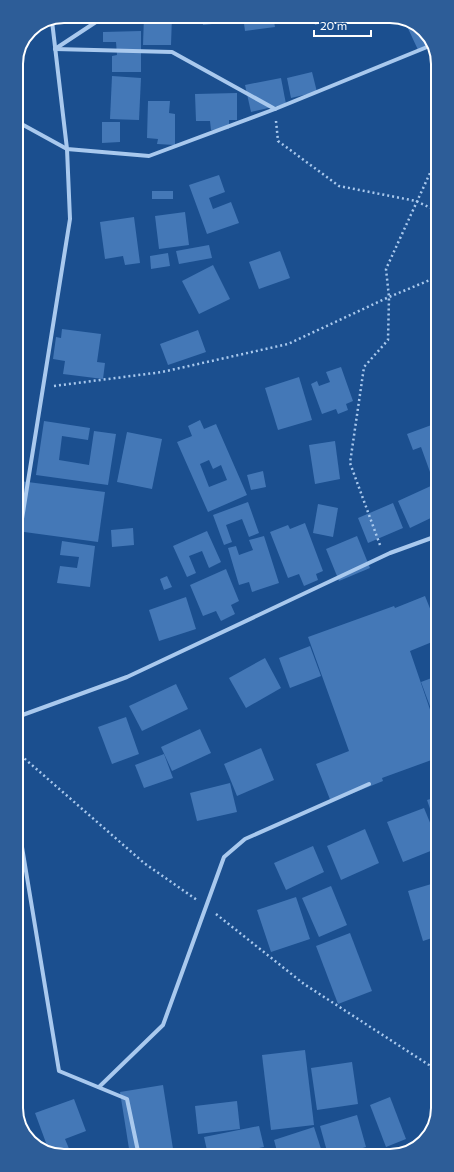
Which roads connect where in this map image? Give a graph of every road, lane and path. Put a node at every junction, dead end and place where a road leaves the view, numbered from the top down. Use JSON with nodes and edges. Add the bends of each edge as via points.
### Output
{"nodes":[{"id":1,"x":94,"y":23,"type":"edge"},
{"id":2,"x":52,"y":25,"type":"edge"},
{"id":3,"x":427,"y":47,"type":"edge"},
{"id":4,"x":55,"y":49,"type":"junction"},
{"id":5,"x":275,"y":109,"type":"junction"},
{"id":6,"x":23,"y":125,"type":"edge"},
{"id":7,"x":67,"y":149,"type":"junction"},
{"id":8,"x":431,"y":170,"type":"edge"},
{"id":9,"x":416,"y":201,"type":"junction"},
{"id":10,"x":431,"y":208,"type":"edge"},
{"id":11,"x":431,"y":280,"type":"edge"},
{"id":12,"x":389,"y":297,"type":"junction"},
{"id":13,"x":43,"y":388,"type":"junction"},
{"id":14,"x":23,"y":513,"type":"edge"},
{"id":15,"x":431,"y":538,"type":"edge"},
{"id":16,"x":384,"y":556,"type":"junction"},
{"id":17,"x":23,"y":715,"type":"edge"},
{"id":18,"x":23,"y":757,"type":"edge"},
{"id":19,"x":369,"y":784,"type":"dead end"},
{"id":20,"x":23,"y":853,"type":"edge"},
{"id":21,"x":206,"y":906,"type":"junction"},
{"id":22,"x":431,"y":1067,"type":"edge"},
{"id":23,"x":99,"y":1087,"type":"junction"},
{"id":24,"x":138,"y":1149,"type":"edge"}],
"edges":[{"from":1,"to":4,"type":"street"},
{"from":2,"to":4,"type":"street"},
{"from":3,"to":5,"type":"street"},
{"from":4,"to":5,"type":"street","via":[[172,52]]},
{"from":4,"to":7,"type":"street"},
{"from":5,"to":7,"type":"street","via":[[149,156]]},
{"from":5,"to":9,"type":"path","via":[[278,141],[340,186]]},
{"from":6,"to":7,"type":"street"},
{"from":7,"to":13,"type":"street","via":[[70,220]]},
{"from":8,"to":9,"type":"path"},
{"from":9,"to":10,"type":"path"},
{"from":9,"to":12,"type":"path","via":[[386,269]]},
{"from":11,"to":12,"type":"path"},
{"from":12,"to":13,"type":"path","via":[[288,344],[162,372]]},
{"from":12,"to":16,"type":"path","via":[[388,340],[364,367],[350,463]]},
{"from":13,"to":14,"type":"street"},
{"from":15,"to":16,"type":"street"},
{"from":16,"to":17,"type":"street","via":[[127,677]]},
{"from":18,"to":21,"type":"path","via":[[144,863]]},
{"from":19,"to":21,"type":"street","via":[[246,839],[224,857]]},
{"from":20,"to":23,"type":"street","via":[[59,1071]]},
{"from":21,"to":22,"type":"path","via":[[304,984]]},
{"from":21,"to":23,"type":"street","via":[[164,1025]]},
{"from":23,"to":24,"type":"street","via":[[127,1099]]}]}
